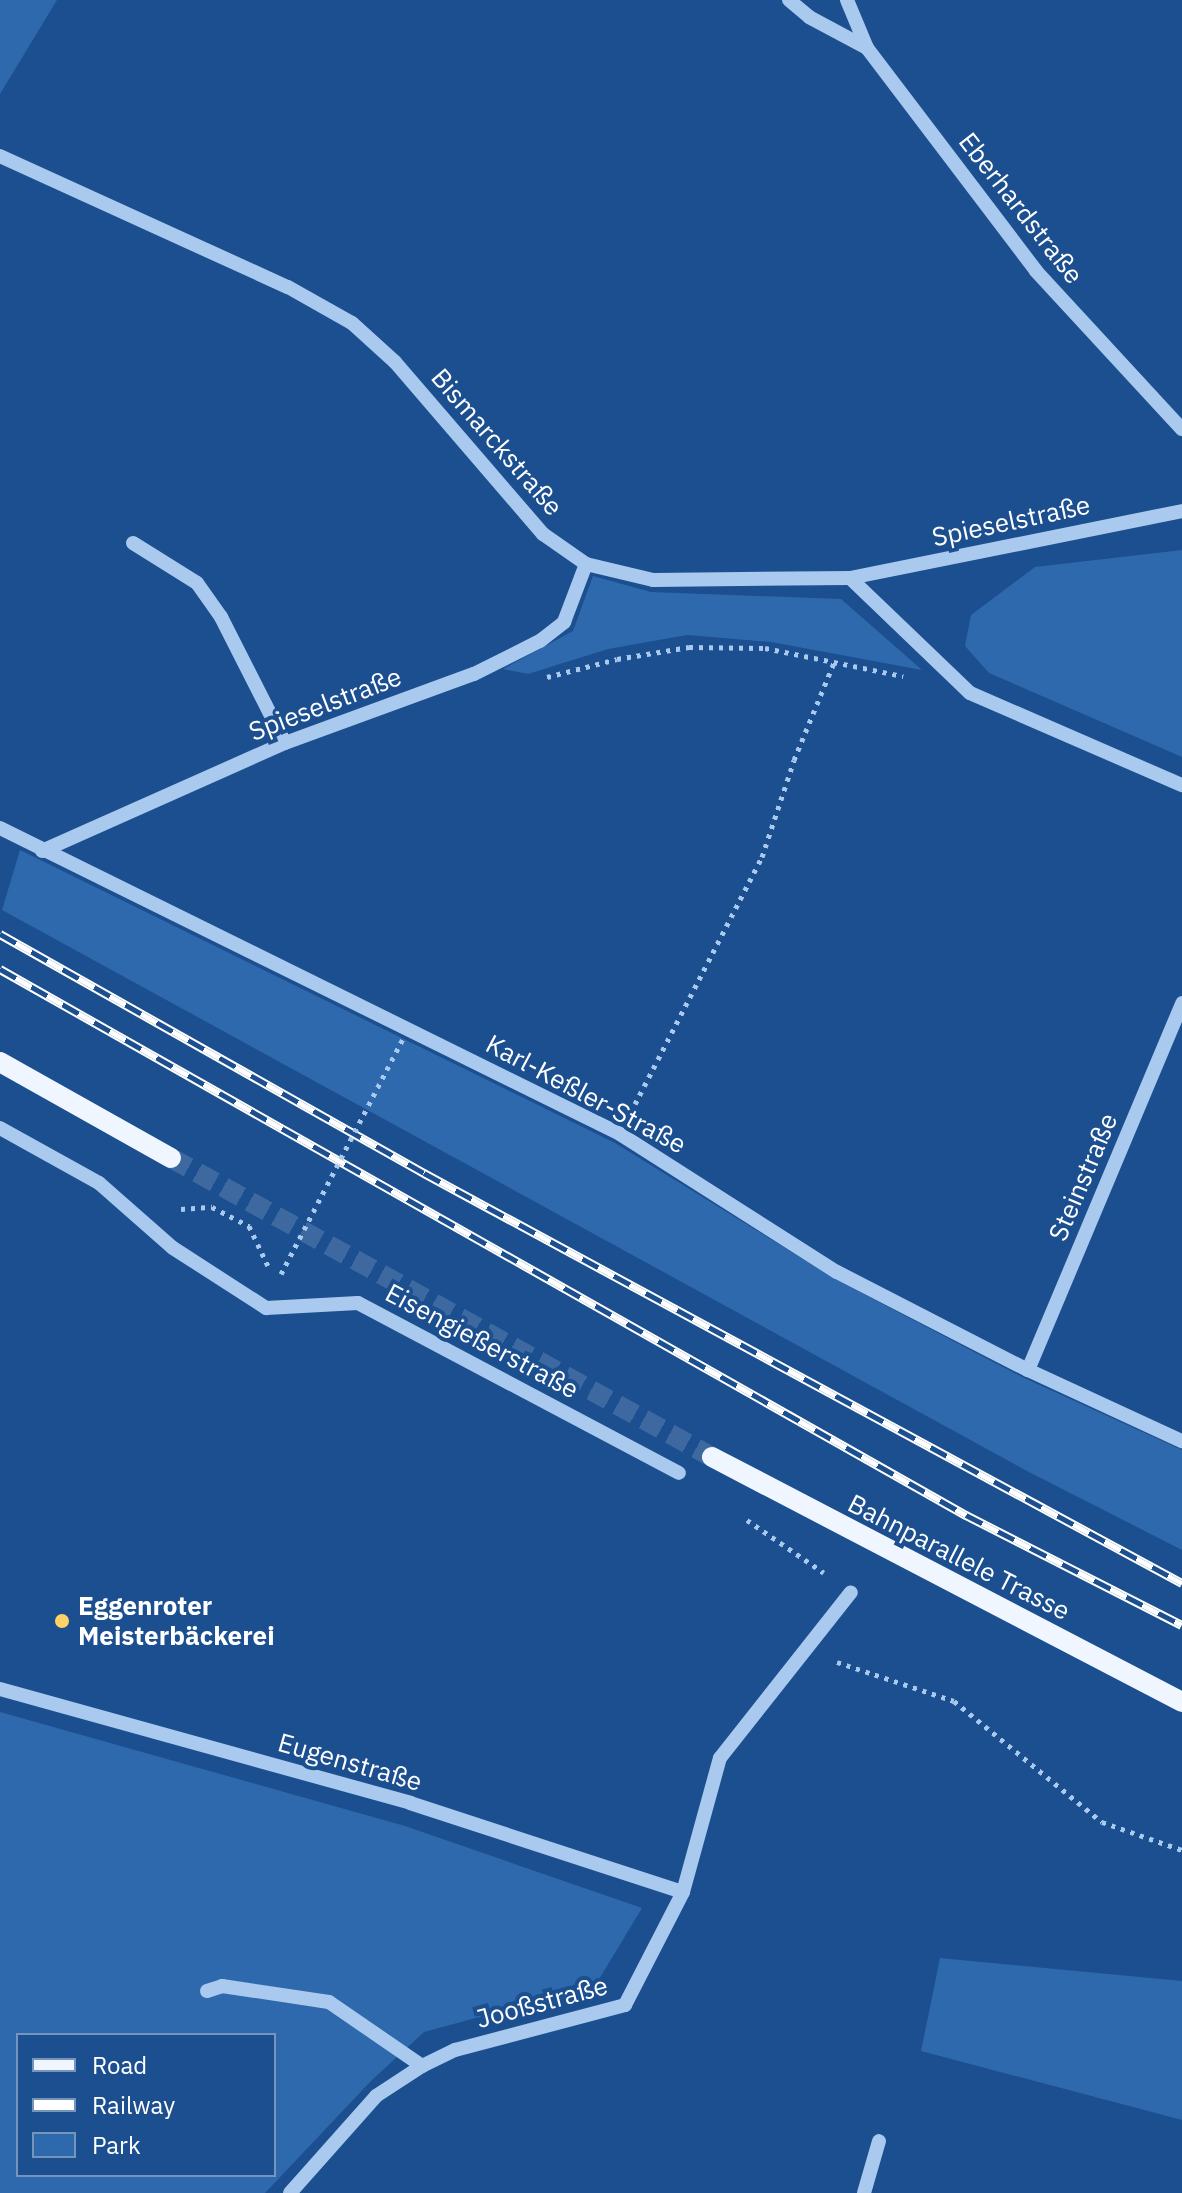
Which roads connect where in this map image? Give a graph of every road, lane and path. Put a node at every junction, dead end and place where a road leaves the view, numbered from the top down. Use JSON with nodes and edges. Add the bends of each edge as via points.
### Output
{"nodes":[{"id":1,"x":789,"y":0,"type":"edge"},
{"id":2,"x":847,"y":0,"type":"edge"},
{"id":3,"x":867,"y":48,"type":"junction"},
{"id":4,"x":0,"y":156,"type":"edge"},
{"id":5,"x":1182,"y":429,"type":"edge"},
{"id":6,"x":1182,"y":511,"type":"edge"},
{"id":7,"x":133,"y":543,"type":"dead end"},
{"id":8,"x":586,"y":564,"type":"junction"},
{"id":9,"x":850,"y":578,"type":"junction"},
{"id":10,"x":835,"y":660,"type":"junction"},
{"id":11,"x":912,"y":678,"type":"dead end"},
{"id":12,"x":542,"y":679,"type":"dead end"},
{"id":13,"x":285,"y":743,"type":"junction"},
{"id":14,"x":1182,"y":785,"type":"edge"},
{"id":15,"x":0,"y":828,"type":"edge"},
{"id":16,"x":42,"y":851,"type":"junction"},
{"id":17,"x":1182,"y":1003,"type":"edge"},
{"id":18,"x":408,"y":1029,"type":"junction"},
{"id":19,"x":0,"y":1062,"type":"edge"},
{"id":20,"x":0,"y":1128,"type":"edge"},
{"id":21,"x":620,"y":1134,"type":"junction"},
{"id":22,"x":171,"y":1158,"type":"tunnel mouth"},
{"id":23,"x":177,"y":1209,"type":"dead end"},
{"id":24,"x":1028,"y":1370,"type":"junction"},
{"id":25,"x":1182,"y":1441,"type":"edge"},
{"id":26,"x":712,"y":1457,"type":"tunnel mouth"},
{"id":27,"x":679,"y":1473,"type":"dead end"},
{"id":28,"x":740,"y":1515,"type":"dead end"},
{"id":29,"x":851,"y":1592,"type":"joint"},
{"id":30,"x":805,"y":1651,"type":"junction"},
{"id":31,"x":0,"y":1689,"type":"edge"},
{"id":32,"x":1182,"y":1702,"type":"edge"},
{"id":33,"x":1182,"y":1850,"type":"edge"},
{"id":34,"x":683,"y":1892,"type":"junction"},
{"id":35,"x":207,"y":1991,"type":"dead end"},
{"id":36,"x":422,"y":2066,"type":"junction"},
{"id":37,"x":879,"y":2141,"type":"dead end"},
{"id":38,"x":290,"y":2193,"type":"edge"},
{"id":39,"x":864,"y":2193,"type":"edge"}],
"edges":[{"from":1,"to":3,"type":"street"},
{"from":2,"to":3,"type":"street","name":"Eberhardstraße"},
{"from":3,"to":5,"type":"street","name":"Eberhardstraße","via":[[1036,271]]},
{"from":4,"to":8,"type":"street","name":"Bismarckstraße","via":[[288,287],[352,323],[395,362],[543,534]]},
{"from":6,"to":9,"type":"street","name":"Spieselstraße"},
{"from":7,"to":13,"type":"street","via":[[197,583],[221,617]]},
{"from":8,"to":9,"type":"street","name":"Bismarckstraße","via":[[653,580]]},
{"from":8,"to":13,"type":"street","name":"Spieselstraße","via":[[564,622],[540,641],[474,674]]},
{"from":9,"to":14,"type":"street","via":[[970,693]]},
{"from":10,"to":11,"type":"path"},
{"from":10,"to":12,"type":"path","via":[[765,648],[689,647]]},
{"from":10,"to":21,"type":"path","via":[[762,857]]},
{"from":13,"to":16,"type":"street","name":"Spieselstraße"},
{"from":15,"to":16,"type":"street","name":"Karl-Keßler-Straße"},
{"from":16,"to":18,"type":"street","name":"Karl-Keßler-Straße"},
{"from":17,"to":24,"type":"street","name":"Steinstraße"},
{"from":18,"to":21,"type":"street","name":"Karl-Keßler-Straße"},
{"from":18,"to":23,"type":"path","bridge":true,"via":[[281,1274],[264,1264],[249,1226],[212,1207]]},
{"from":19,"to":22,"type":"main road"},
{"from":20,"to":27,"type":"street","name":"Eisengießerstraße","via":[[99,1183],[173,1248],[266,1308],[358,1303]]},
{"from":21,"to":24,"type":"street","name":"Karl-Keßler-Straße","via":[[837,1272]]},
{"from":24,"to":25,"type":"street","name":"Karl-Keßler-Straße"},
{"from":26,"to":32,"type":"main road","name":"Bahnparallele Trasse"},
{"from":28,"to":29,"type":"path"},
{"from":29,"to":30,"type":"street","name":"Jooßstraße"},
{"from":30,"to":33,"type":"path","via":[[954,1701],[1102,1822]]},
{"from":30,"to":34,"type":"street","name":"Jooßstraße","via":[[720,1758]]},
{"from":31,"to":34,"type":"street","name":"Eugenstraße","via":[[410,1803]]},
{"from":34,"to":36,"type":"street","name":"Jooßstraße","via":[[625,2005],[455,2050]]},
{"from":35,"to":36,"type":"street","via":[[222,1986],[329,2002]]},
{"from":36,"to":38,"type":"street","name":"Jooßstraße","via":[[376,2096]]},
{"from":37,"to":39,"type":"street"}]}
